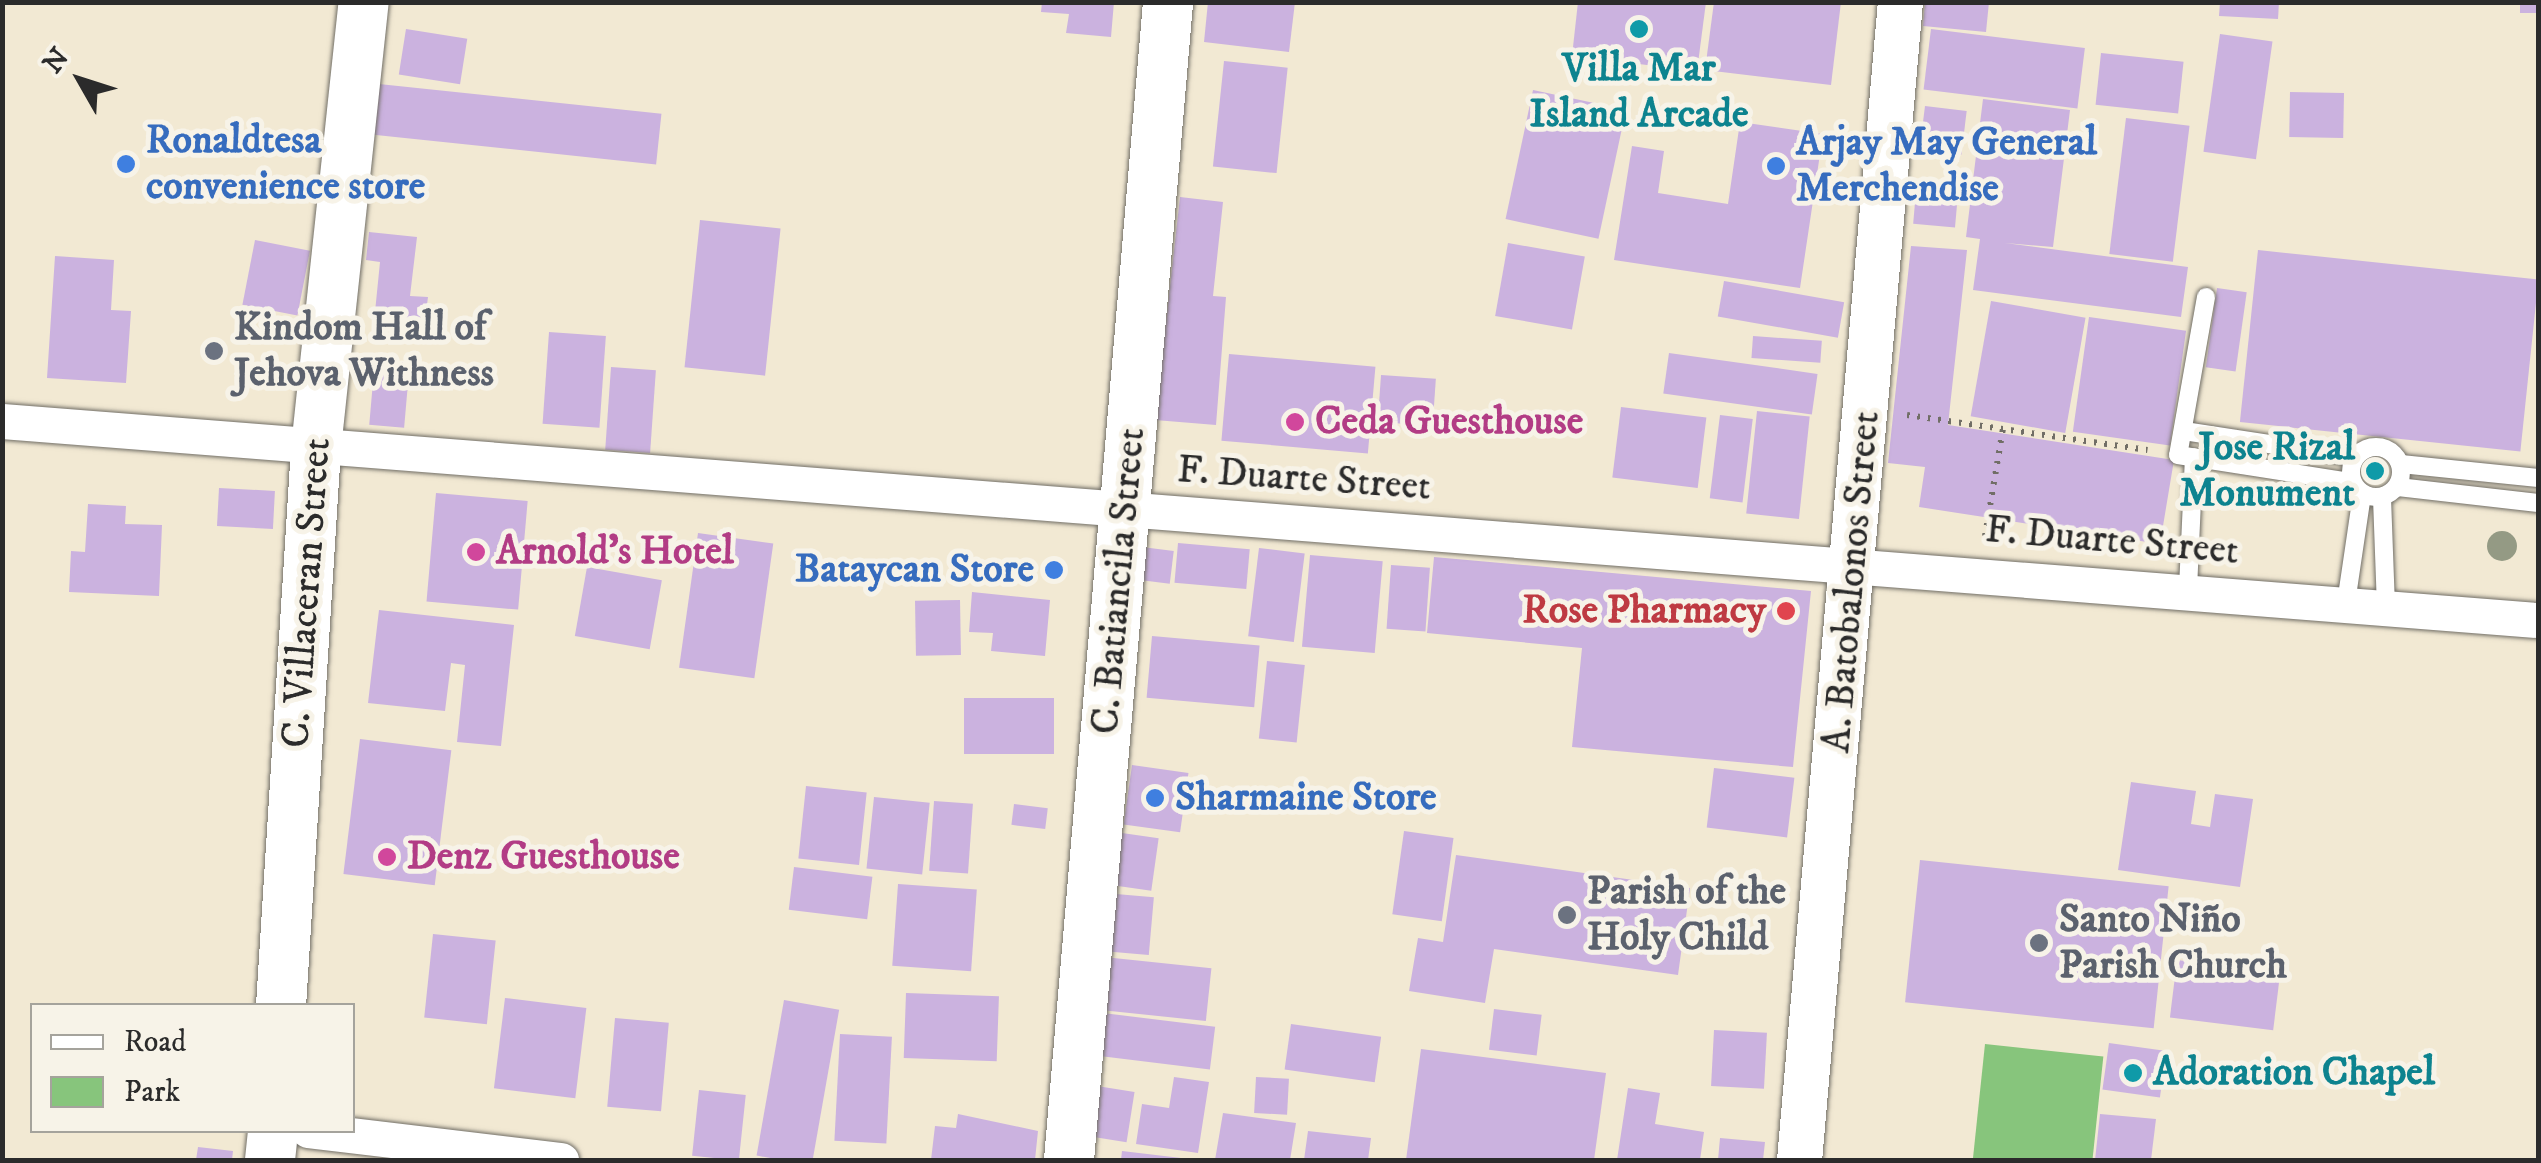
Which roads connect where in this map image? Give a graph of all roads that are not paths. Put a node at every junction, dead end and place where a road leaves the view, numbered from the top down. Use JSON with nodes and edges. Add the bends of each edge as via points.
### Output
{"nodes":[{"id":1,"x":364,"y":2,"type":"edge"},
{"id":2,"x":1168,"y":2,"type":"edge"},
{"id":3,"x":1900,"y":2,"type":"edge"},
{"id":4,"x":2206,"y":297,"type":"dead end"},
{"id":5,"x":2,"y":421,"type":"edge"},
{"id":6,"x":2184,"y":432,"type":"junction"},
{"id":7,"x":316,"y":448,"type":"junction"},
{"id":8,"x":2186,"y":456,"type":"junction"},
{"id":9,"x":2354,"y":457,"type":"junction"},
{"id":10,"x":2401,"y":464,"type":"junction"},
{"id":11,"x":2538,"y":478,"type":"edge"},
{"id":12,"x":2398,"y":486,"type":"junction"},
{"id":13,"x":2356,"y":488,"type":"junction"},
{"id":14,"x":2382,"y":498,"type":"junction"},
{"id":15,"x":2538,"y":503,"type":"edge"},
{"id":16,"x":1125,"y":508,"type":"junction"},
{"id":17,"x":1855,"y":562,"type":"junction"},
{"id":18,"x":2188,"y":589,"type":"junction"},
{"id":19,"x":2346,"y":603,"type":"junction"},
{"id":20,"x":2386,"y":606,"type":"junction"},
{"id":21,"x":2538,"y":620,"type":"edge"},
{"id":22,"x":281,"y":1003,"type":"edge"},
{"id":23,"x":273,"y":1133,"type":"edge"},
{"id":24,"x":333,"y":1133,"type":"edge"},
{"id":25,"x":270,"y":1160,"type":"edge"},
{"id":26,"x":560,"y":1160,"type":"edge"},
{"id":27,"x":1069,"y":1160,"type":"edge"},
{"id":28,"x":1799,"y":1160,"type":"edge"}],
"edges":[{"from":1,"to":7,"type":"main road","name":"C. Villaceran Street"},
{"from":2,"to":16,"type":"main road","name":"C. Batiancila Street"},
{"from":3,"to":17,"type":"street","name":"A. Batobalonos Street"},
{"from":4,"to":6,"type":"lane"},
{"from":5,"to":7,"type":"street","name":"F. Duarte Street"},
{"from":6,"to":8,"type":"lane"},
{"from":6,"to":9,"type":"lane"},
{"from":7,"to":16,"type":"street","name":"F. Duarte Street"},
{"from":7,"to":22,"type":"main road","name":"C. Villaceran Street"},
{"from":8,"to":13,"type":"lane"},
{"from":8,"to":18,"type":"lane"},
{"from":9,"to":10,"type":"lane","via":[[2389,449]]},
{"from":9,"to":13,"type":"lane"},
{"from":10,"to":11,"type":"lane"},
{"from":10,"to":12,"type":"lane"},
{"from":12,"to":14,"type":"lane"},
{"from":12,"to":15,"type":"lane"},
{"from":13,"to":14,"type":"lane"},
{"from":13,"to":19,"type":"lane"},
{"from":14,"to":20,"type":"lane"},
{"from":16,"to":17,"type":"street","name":"F. Duarte Street"},
{"from":16,"to":27,"type":"main road","name":"C. Batiancila Street"},
{"from":17,"to":18,"type":"street","name":"F. Duarte Street"},
{"from":17,"to":28,"type":"street","name":"A. Batobalonos Street"},
{"from":18,"to":19,"type":"street","name":"F. Duarte Street"},
{"from":19,"to":20,"type":"street","name":"F. Duarte Street"},
{"from":20,"to":21,"type":"street","name":"F. Duarte Street"},
{"from":23,"to":25,"type":"main road"},
{"from":24,"to":26,"type":"street"}]}
